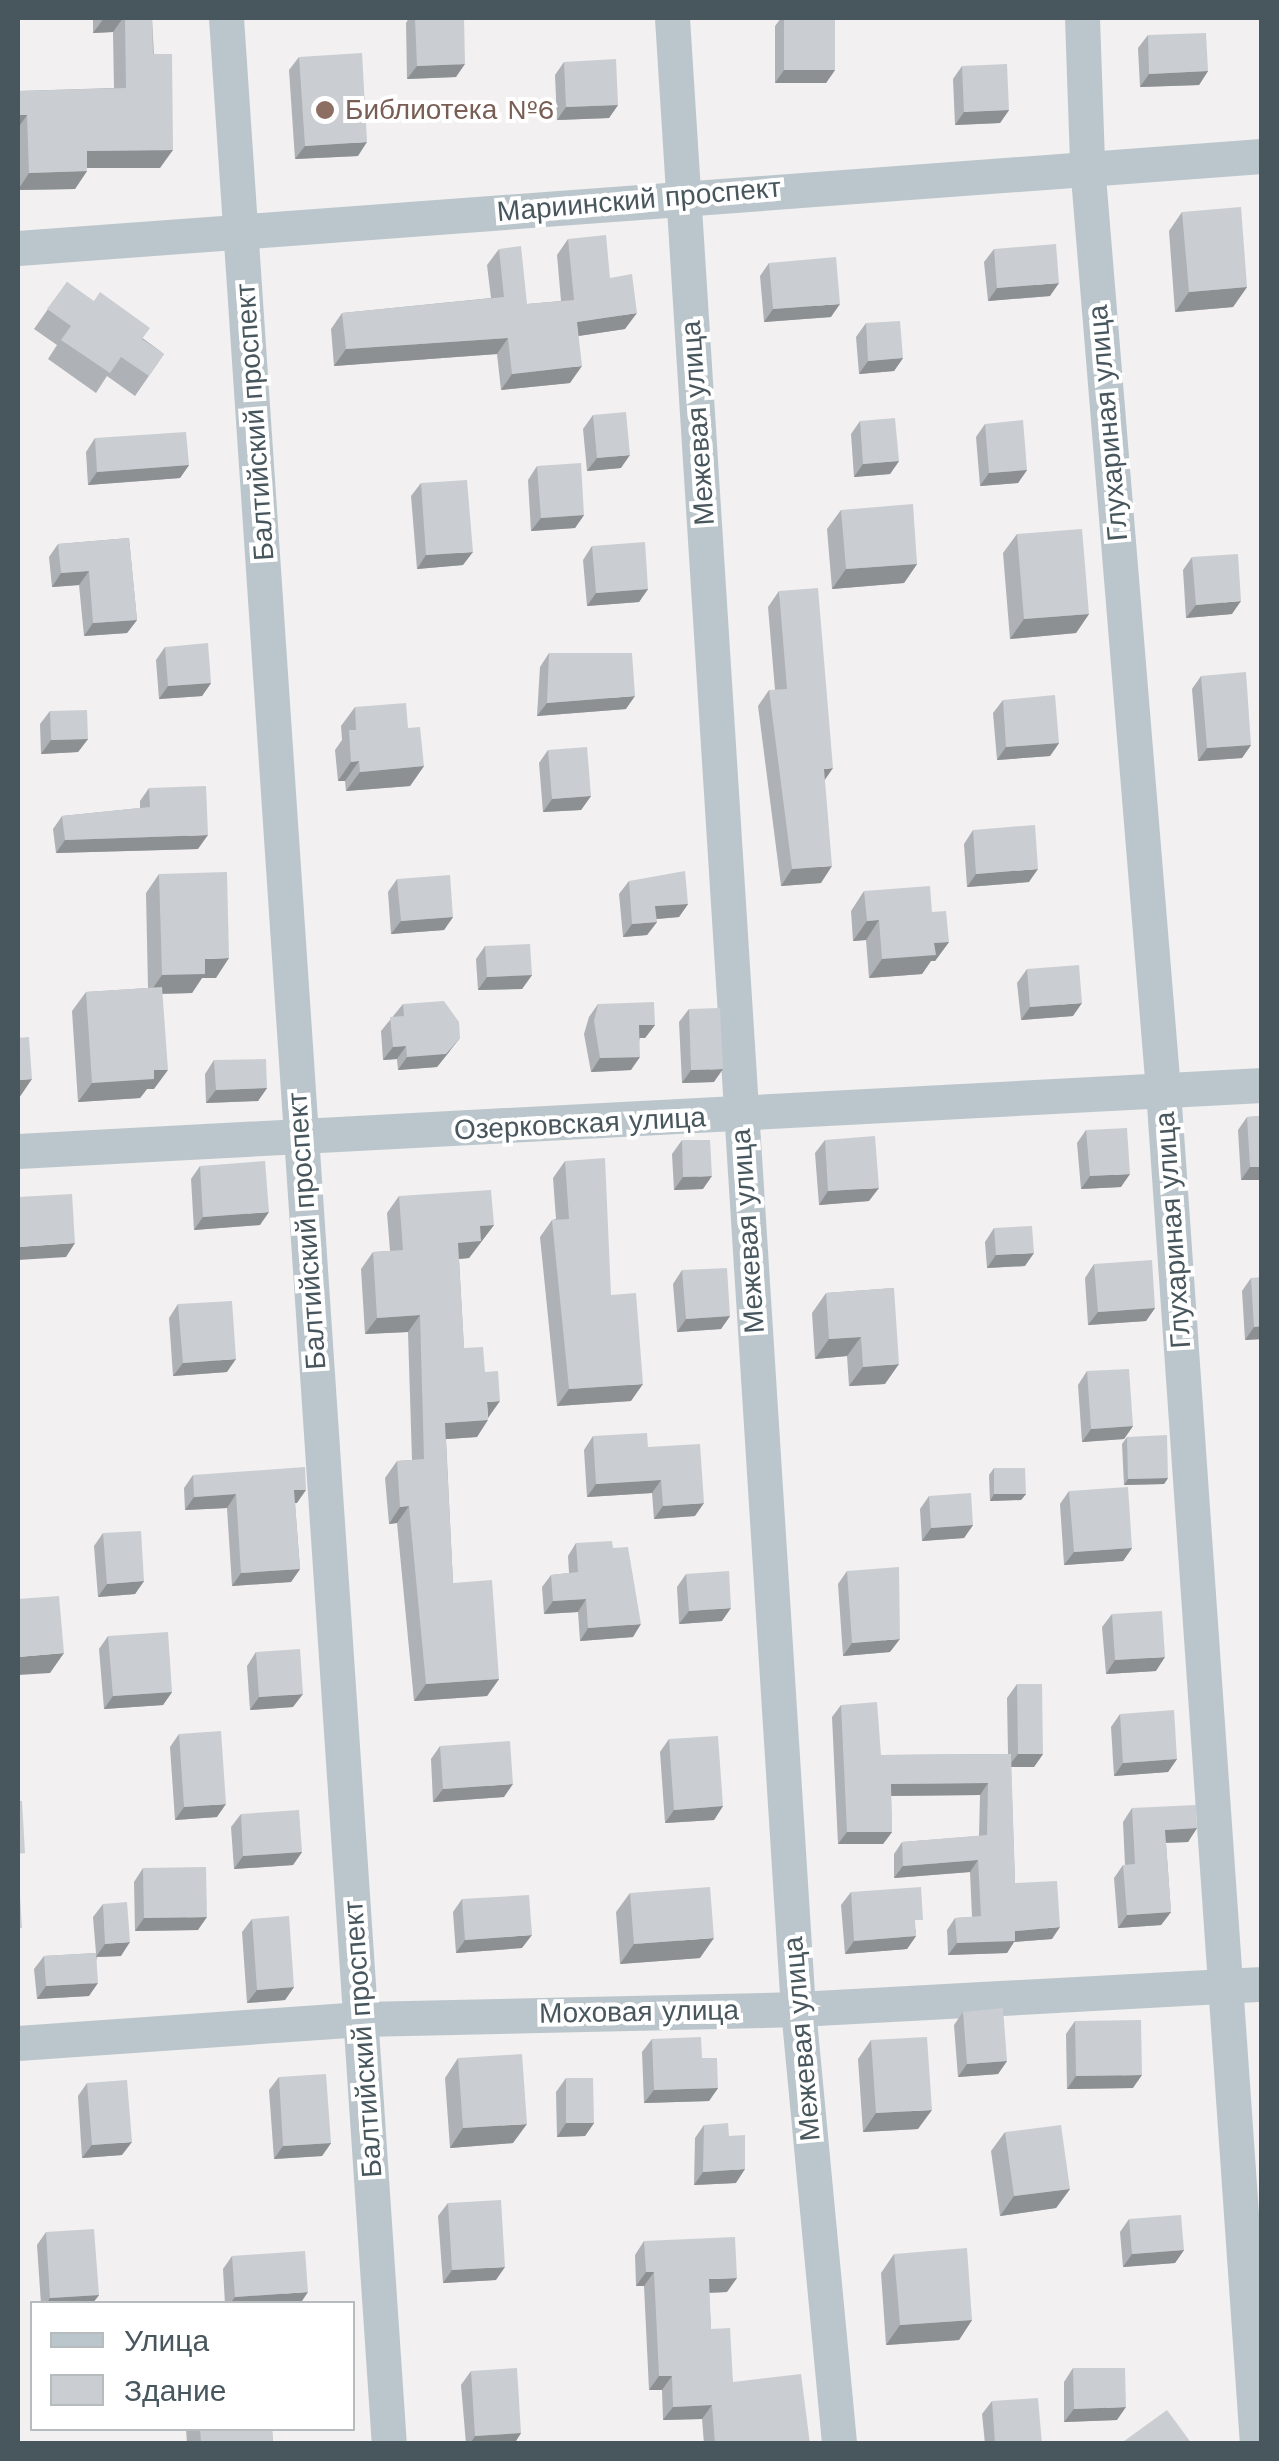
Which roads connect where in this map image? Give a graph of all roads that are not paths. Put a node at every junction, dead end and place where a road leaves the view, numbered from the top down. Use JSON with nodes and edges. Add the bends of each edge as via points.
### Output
{"nodes":[{"id":1,"x":226,"y":18,"type":"edge"},
{"id":2,"x":672,"y":18,"type":"edge"},
{"id":3,"x":1082,"y":18,"type":"edge"},
{"id":4,"x":1262,"y":156,"type":"edge"},
{"id":5,"x":1087,"y":164,"type":"junction"},
{"id":6,"x":684,"y":194,"type":"junction"},
{"id":7,"x":244,"y":236,"type":"junction"},
{"id":8,"x":18,"y":248,"type":"edge"},
{"id":9,"x":1262,"y":1084,"type":"edge"},
{"id":10,"x":1164,"y":1090,"type":"junction"},
{"id":11,"x":741,"y":1116,"type":"junction"},
{"id":12,"x":300,"y":1138,"type":"junction"},
{"id":13,"x":18,"y":1151,"type":"edge"},
{"id":14,"x":1244,"y":1985,"type":"edge"},
{"id":15,"x":798,"y":2009,"type":"junction"},
{"id":16,"x":362,"y":2019,"type":"junction"},
{"id":17,"x":18,"y":2043,"type":"edge"},
{"id":18,"x":389,"y":2444,"type":"edge"},
{"id":19,"x":839,"y":2444,"type":"edge"},
{"id":20,"x":1257,"y":2444,"type":"edge"}],
"edges":[{"from":1,"to":7,"type":"street","name":"Балтийский проспект"},
{"from":2,"to":6,"type":"street","name":"Межевая улица"},
{"from":3,"to":5,"type":"street","name":"Глухариная улица"},
{"from":4,"to":5,"type":"street","name":"Мариинский проспект"},
{"from":5,"to":6,"type":"street","name":"Мариинский проспект"},
{"from":5,"to":10,"type":"street","name":"Глухариная улица"},
{"from":6,"to":7,"type":"street","name":"Мариинский проспект"},
{"from":6,"to":11,"type":"street","name":"Межевая улица"},
{"from":7,"to":8,"type":"street","name":"Мариинский проспект"},
{"from":7,"to":12,"type":"street","name":"Балтийский проспект"},
{"from":9,"to":10,"type":"street","name":"Озерковская улица"},
{"from":10,"to":11,"type":"street","name":"Озерковская улица"},
{"from":10,"to":14,"type":"street","name":"Глухариная улица"},
{"from":11,"to":12,"type":"street","name":"Озерковская улица"},
{"from":11,"to":15,"type":"street","name":"Межевая улица"},
{"from":12,"to":13,"type":"street","name":"Озерковская улица"},
{"from":12,"to":16,"type":"street","name":"Балтийский проспект"},
{"from":14,"to":15,"type":"street","name":"Моховая улица"},
{"from":14,"to":20,"type":"street","name":"Глухариная улица"},
{"from":15,"to":16,"type":"street","name":"Моховая улица"},
{"from":15,"to":19,"type":"street","name":"Межевая улица"},
{"from":16,"to":17,"type":"street","name":"Моховая улица"},
{"from":16,"to":18,"type":"street","name":"Балтийский проспект"}]}
